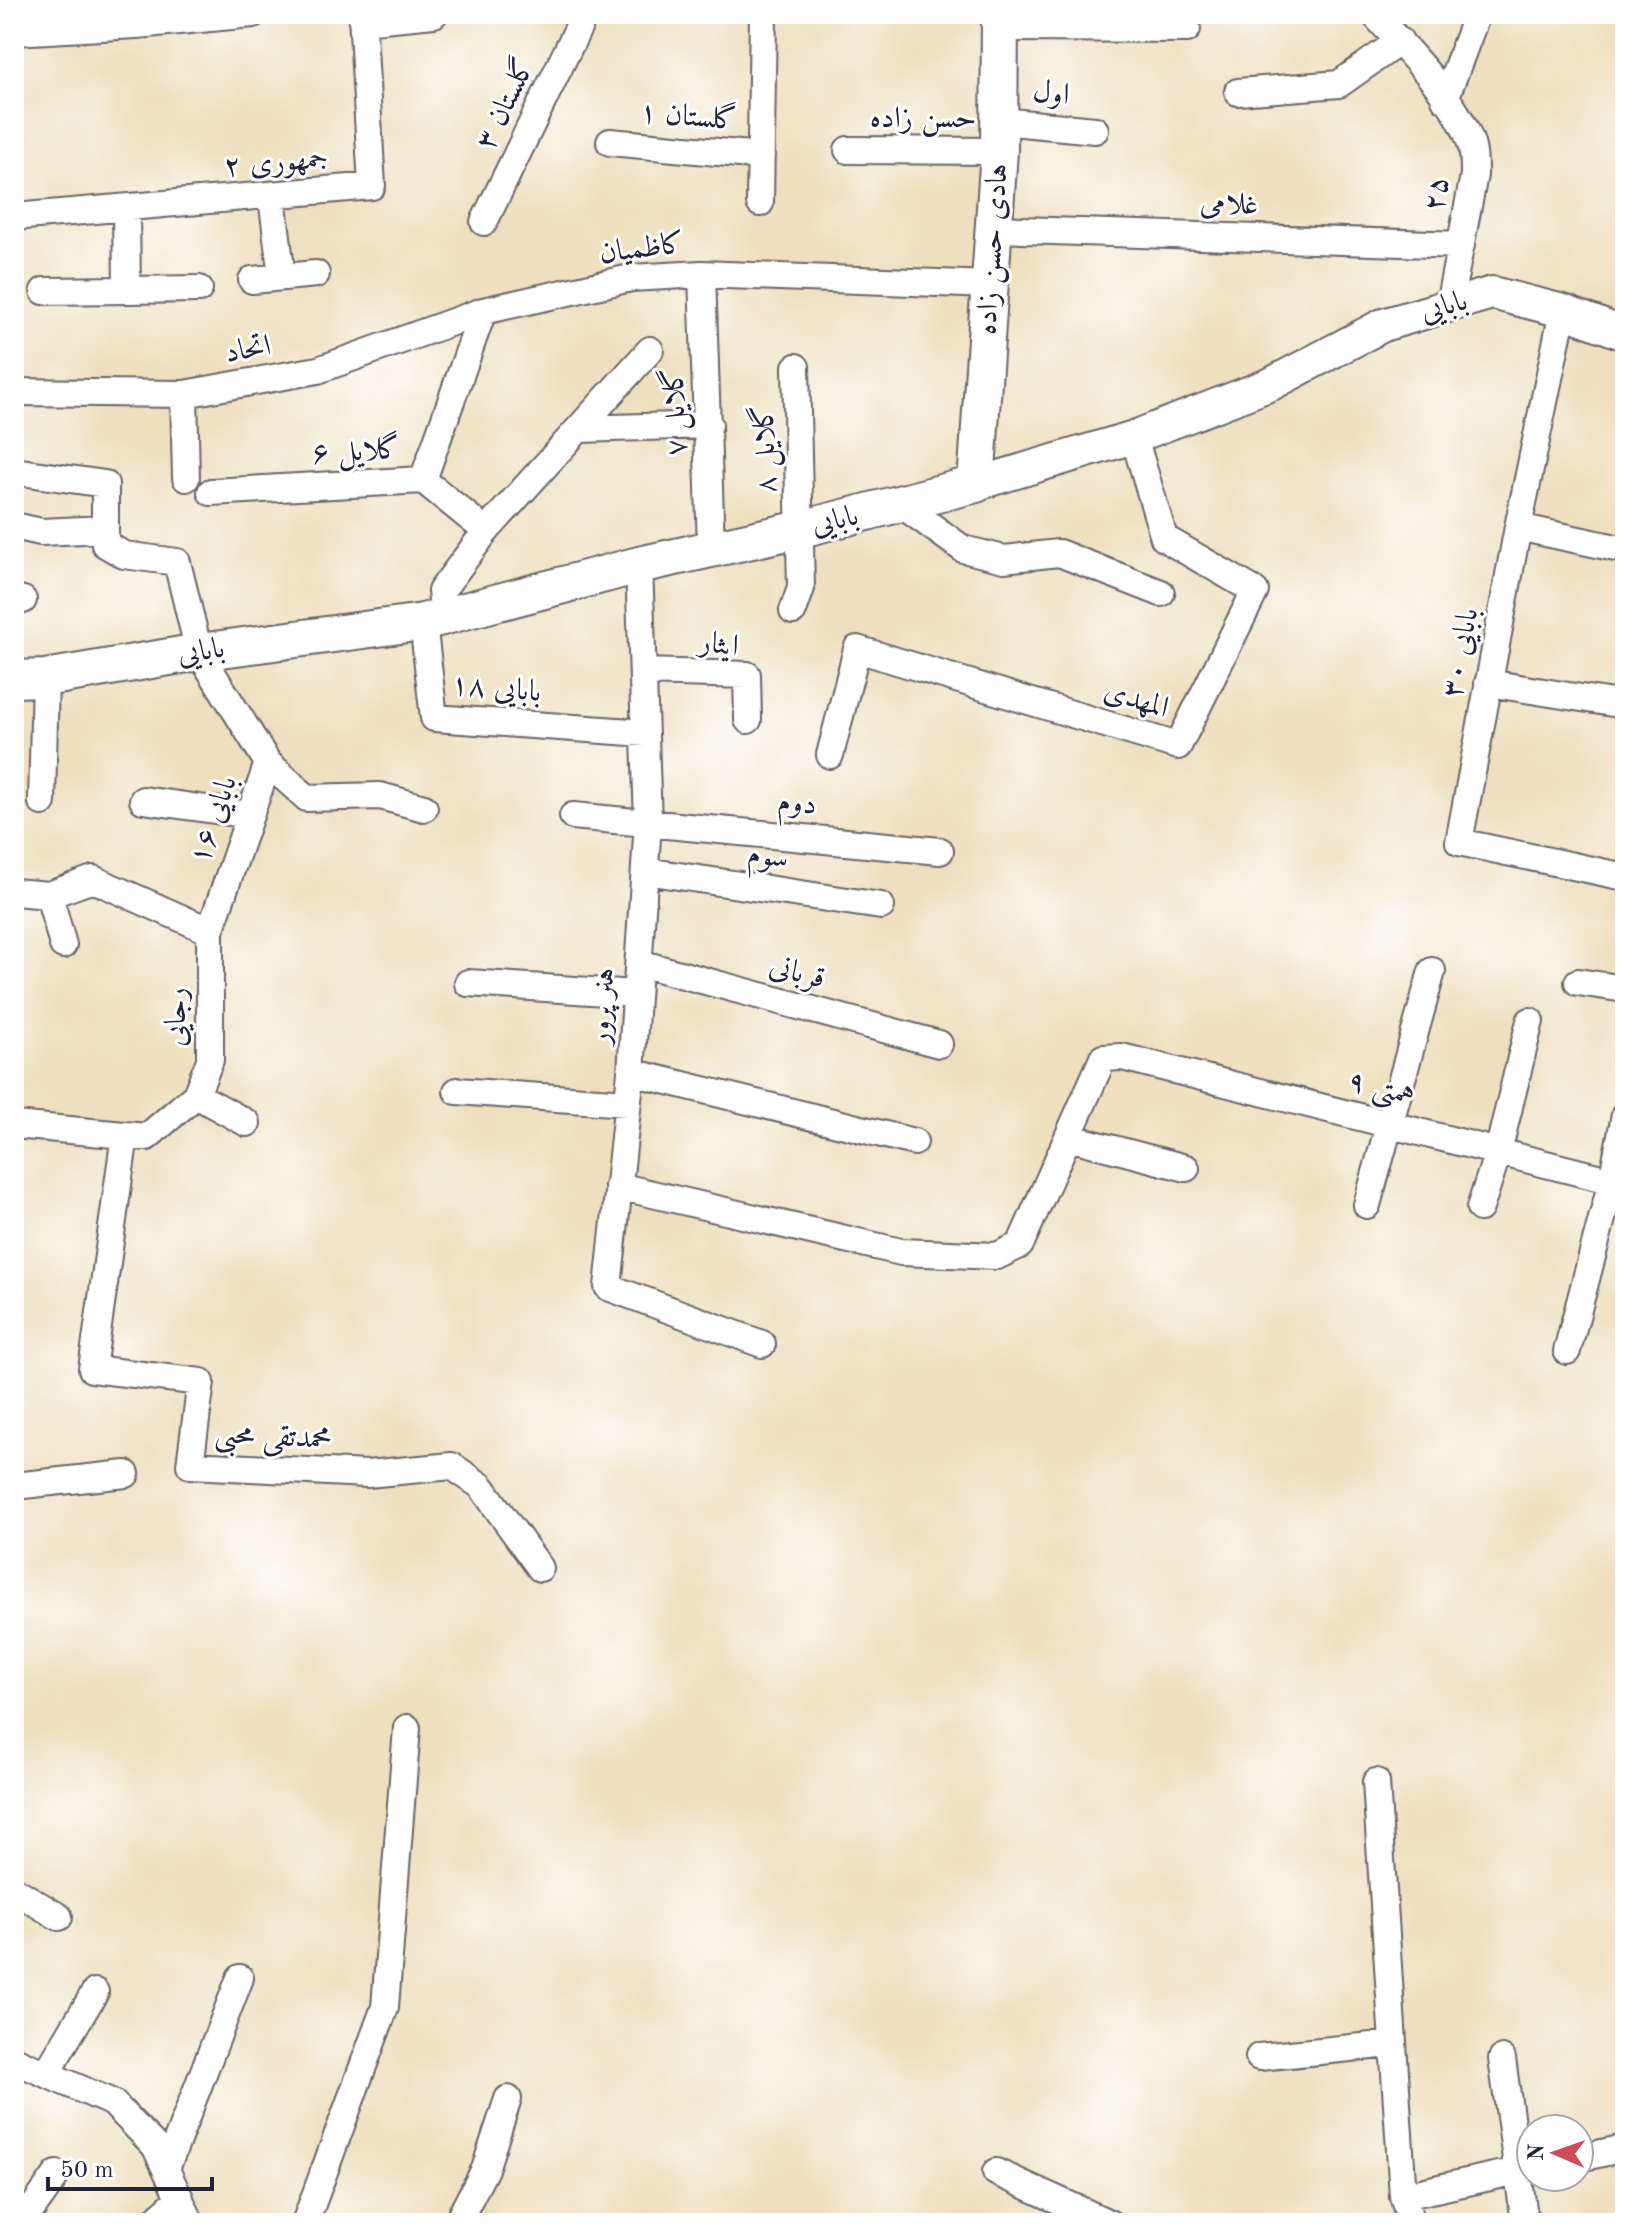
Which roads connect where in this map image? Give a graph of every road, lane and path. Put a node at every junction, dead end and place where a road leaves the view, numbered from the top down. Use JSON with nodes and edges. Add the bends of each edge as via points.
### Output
{"nodes":[{"id":1,"x":253,"y":14,"type":"edge"},
{"id":2,"x":434,"y":14,"type":"edge"},
{"id":3,"x":585,"y":14,"type":"edge"},
{"id":4,"x":763,"y":14,"type":"edge"},
{"id":5,"x":1477,"y":14,"type":"edge"},
{"id":6,"x":362,"y":18,"type":"edge"},
{"id":7,"x":135,"y":20,"type":"edge"},
{"id":8,"x":1000,"y":21,"type":"edge"},
{"id":9,"x":1385,"y":24,"type":"edge"},
{"id":10,"x":1187,"y":29,"type":"dead end"},
{"id":11,"x":14,"y":32,"type":"edge"},
{"id":12,"x":1238,"y":92,"type":"dead end"},
{"id":13,"x":1445,"y":99,"type":"junction"},
{"id":14,"x":1095,"y":130,"type":"dead end"},
{"id":15,"x":1000,"y":136,"type":"junction"},
{"id":16,"x":610,"y":142,"type":"dead end"},
{"id":17,"x":848,"y":150,"type":"dead end"},
{"id":18,"x":761,"y":156,"type":"junction"},
{"id":19,"x":272,"y":197,"type":"junction"},
{"id":20,"x":760,"y":203,"type":"dead end"},
{"id":21,"x":126,"y":208,"type":"junction"},
{"id":22,"x":14,"y":217,"type":"edge"},
{"id":23,"x":484,"y":222,"type":"dead end"},
{"id":24,"x":995,"y":229,"type":"junction"},
{"id":25,"x":1461,"y":245,"type":"junction"},
{"id":26,"x":316,"y":274,"type":"dead end"},
{"id":27,"x":702,"y":274,"type":"junction"},
{"id":28,"x":282,"y":277,"type":"junction"},
{"id":29,"x":252,"y":280,"type":"dead end"},
{"id":30,"x":991,"y":285,"type":"junction"},
{"id":31,"x":199,"y":289,"type":"dead end"},
{"id":32,"x":127,"y":290,"type":"junction"},
{"id":33,"x":44,"y":291,"type":"dead end"},
{"id":34,"x":1449,"y":305,"type":"junction"},
{"id":35,"x":483,"y":311,"type":"junction"},
{"id":36,"x":1563,"y":311,"type":"junction"},
{"id":37,"x":1625,"y":334,"type":"edge"},
{"id":38,"x":650,"y":350,"type":"dead end"},
{"id":39,"x":796,"y":367,"type":"dead end"},
{"id":40,"x":14,"y":392,"type":"edge"},
{"id":41,"x":184,"y":394,"type":"junction"},
{"id":42,"x":709,"y":425,"type":"junction"},
{"id":43,"x":579,"y":429,"type":"junction"},
{"id":44,"x":1134,"y":437,"type":"junction"},
{"id":45,"x":14,"y":471,"type":"edge"},
{"id":46,"x":186,"y":478,"type":"dead end"},
{"id":47,"x":423,"y":480,"type":"junction"},
{"id":48,"x":976,"y":484,"type":"junction"},
{"id":49,"x":211,"y":492,"type":"dead end"},
{"id":50,"x":902,"y":505,"type":"junction"},
{"id":51,"x":14,"y":526,"type":"edge"},
{"id":52,"x":1518,"y":527,"type":"junction"},
{"id":53,"x":105,"y":529,"type":"junction"},
{"id":54,"x":801,"y":529,"type":"junction"},
{"id":55,"x":486,"y":531,"type":"junction"},
{"id":56,"x":711,"y":548,"type":"junction"},
{"id":57,"x":1625,"y":550,"type":"edge"},
{"id":58,"x":639,"y":565,"type":"junction"},
{"id":59,"x":1161,"y":593,"type":"dead end"},
{"id":60,"x":793,"y":611,"type":"dead end"},
{"id":61,"x":434,"y":619,"type":"junction"},
{"id":62,"x":199,"y":652,"type":"junction"},
{"id":63,"x":644,"y":672,"type":"junction"},
{"id":64,"x":30,"y":678,"type":"edge"},
{"id":65,"x":1488,"y":683,"type":"junction"},
{"id":66,"x":1625,"y":705,"type":"edge"},
{"id":67,"x":748,"y":720,"type":"dead end"},
{"id":68,"x":645,"y":733,"type":"junction"},
{"id":69,"x":830,"y":755,"type":"dead end"},
{"id":70,"x":268,"y":763,"type":"junction"},
{"id":71,"x":143,"y":800,"type":"dead end"},
{"id":72,"x":42,"y":802,"type":"dead end"},
{"id":73,"x":424,"y":808,"type":"dead end"},
{"id":74,"x":250,"y":815,"type":"junction"},
{"id":75,"x":573,"y":816,"type":"dead end"},
{"id":76,"x":648,"y":822,"type":"junction"},
{"id":77,"x":940,"y":851,"type":"dead end"},
{"id":78,"x":645,"y":871,"type":"junction"},
{"id":79,"x":1625,"y":877,"type":"edge"},
{"id":80,"x":14,"y":892,"type":"edge"},
{"id":81,"x":49,"y":895,"type":"junction"},
{"id":82,"x":881,"y":906,"type":"dead end"},
{"id":83,"x":210,"y":931,"type":"junction"},
{"id":84,"x":63,"y":945,"type":"dead end"},
{"id":85,"x":639,"y":963,"type":"junction"},
{"id":86,"x":1432,"y":971,"type":"dead end"},
{"id":87,"x":1578,"y":982,"type":"dead end"},
{"id":88,"x":468,"y":983,"type":"dead end"},
{"id":89,"x":1625,"y":989,"type":"edge"},
{"id":90,"x":636,"y":994,"type":"junction"},
{"id":91,"x":1530,"y":1021,"type":"dead end"},
{"id":92,"x":939,"y":1044,"type":"dead end"},
{"id":93,"x":631,"y":1072,"type":"junction"},
{"id":94,"x":457,"y":1091,"type":"dead end"},
{"id":95,"x":196,"y":1095,"type":"junction"},
{"id":96,"x":627,"y":1103,"type":"junction"},
{"id":97,"x":1625,"y":1115,"type":"edge"},
{"id":98,"x":247,"y":1123,"type":"dead end"},
{"id":99,"x":14,"y":1125,"type":"edge"},
{"id":100,"x":1391,"y":1125,"type":"junction"},
{"id":101,"x":125,"y":1135,"type":"junction"},
{"id":102,"x":1068,"y":1137,"type":"junction"},
{"id":103,"x":914,"y":1142,"type":"dead end"},
{"id":104,"x":1498,"y":1152,"type":"junction"},
{"id":105,"x":1186,"y":1168,"type":"dead end"},
{"id":106,"x":1618,"y":1182,"type":"edge"},
{"id":107,"x":618,"y":1186,"type":"junction"},
{"id":108,"x":1367,"y":1205,"type":"dead end"},
{"id":109,"x":1480,"y":1208,"type":"dead end"},
{"id":110,"x":762,"y":1344,"type":"dead end"},
{"id":111,"x":1567,"y":1351,"type":"dead end"},
{"id":112,"x":126,"y":1474,"type":"dead end"},
{"id":113,"x":14,"y":1486,"type":"edge"},
{"id":114,"x":540,"y":1568,"type":"dead end"},
{"id":115,"x":407,"y":1728,"type":"dead end"},
{"id":116,"x":1376,"y":1782,"type":"dead end"},
{"id":117,"x":14,"y":1890,"type":"edge"},
{"id":118,"x":59,"y":1917,"type":"dead end"},
{"id":119,"x":240,"y":1978,"type":"dead end"},
{"id":120,"x":95,"y":1992,"type":"dead end"},
{"id":121,"x":1392,"y":2044,"type":"junction"},
{"id":122,"x":1259,"y":2057,"type":"dead end"},
{"id":123,"x":1502,"y":2059,"type":"dead end"},
{"id":124,"x":14,"y":2060,"type":"edge"},
{"id":125,"x":46,"y":2074,"type":"junction"},
{"id":126,"x":508,"y":2099,"type":"dead end"},
{"id":127,"x":1515,"y":2125,"type":"edge"},
{"id":128,"x":1625,"y":2148,"type":"edge"},
{"id":129,"x":1595,"y":2155,"type":"edge"},
{"id":130,"x":166,"y":2169,"type":"junction"},
{"id":131,"x":996,"y":2172,"type":"dead end"},
{"id":132,"x":1515,"y":2172,"type":"edge"},
{"id":133,"x":57,"y":2174,"type":"dead end"},
{"id":134,"x":1524,"y":2193,"type":"edge"},
{"id":135,"x":1403,"y":2196,"type":"junction"},
{"id":136,"x":180,"y":2198,"type":"junction"},
{"id":137,"x":22,"y":2223,"type":"edge"},
{"id":138,"x":152,"y":2223,"type":"edge"},
{"id":139,"x":191,"y":2223,"type":"edge"},
{"id":140,"x":305,"y":2223,"type":"edge"},
{"id":141,"x":457,"y":2223,"type":"edge"},
{"id":142,"x":1109,"y":2223,"type":"edge"},
{"id":143,"x":1411,"y":2223,"type":"edge"},
{"id":144,"x":1525,"y":2223,"type":"edge"}],
"edges":[{"from":1,"to":7,"type":"street"},
{"from":2,"to":6,"type":"street"},
{"from":3,"to":23,"type":"street","name":"گلستان ۳"},
{"from":4,"to":18,"type":"street","name":"گلستان ۱"},
{"from":5,"to":13,"type":"street"},
{"from":6,"to":19,"type":"street","name":"جمهوری ۲","via":[[372,186]]},
{"from":7,"to":11,"type":"street"},
{"from":8,"to":10,"type":"street"},
{"from":8,"to":15,"type":"main road","name":"هادی حسن زاده"},
{"from":9,"to":12,"type":"street","via":[[1339,84]]},
{"from":9,"to":13,"type":"street","name":"۲۵"},
{"from":13,"to":25,"type":"street","name":"۲۵","via":[[1474,154]]},
{"from":14,"to":15,"type":"street","name":"اول"},
{"from":15,"to":17,"type":"street","name":"حسن زاده"},
{"from":15,"to":24,"type":"main road","name":"هادی حسن زاده"},
{"from":16,"to":18,"type":"street","name":"گلستان ۱"},
{"from":18,"to":20,"type":"street","name":"گلستان ۱"},
{"from":19,"to":21,"type":"street","name":"جمهوری ۲"},
{"from":19,"to":28,"type":"street"},
{"from":21,"to":22,"type":"street","name":"جمهوری ۲"},
{"from":21,"to":32,"type":"street"},
{"from":24,"to":25,"type":"street","name":"غلامی"},
{"from":24,"to":30,"type":"main road","name":"هادی حسن زاده"},
{"from":25,"to":34,"type":"street","name":"۲۵"},
{"from":26,"to":28,"type":"street"},
{"from":27,"to":30,"type":"street","name":"کاظمیان"},
{"from":27,"to":35,"type":"street","name":"کاظمیان","via":[[631,278]]},
{"from":27,"to":42,"type":"street","name":"گلایل ۷"},
{"from":28,"to":29,"type":"street"},
{"from":30,"to":48,"type":"main road","name":"هادی حسن زاده"},
{"from":31,"to":32,"type":"street"},
{"from":32,"to":33,"type":"street"},
{"from":34,"to":36,"type":"street","name":"بابایی","via":[[1492,293]]},
{"from":34,"to":44,"type":"street","name":"بابایی","via":[[1383,325],[1271,384]]},
{"from":35,"to":41,"type":"street","name":"اتحاد","via":[[318,370]]},
{"from":35,"to":47,"type":"street"},
{"from":36,"to":37,"type":"street","name":"بابایی"},
{"from":36,"to":52,"type":"street","name":"بابایی ۳۰"},
{"from":38,"to":43,"type":"street"},
{"from":39,"to":54,"type":"street","name":"گلایل ۸"},
{"from":40,"to":41,"type":"street","name":"اتحاد"},
{"from":41,"to":46,"type":"street"},
{"from":42,"to":43,"type":"street"},
{"from":42,"to":56,"type":"street","name":"گلایل ۷"},
{"from":43,"to":55,"type":"street"},
{"from":44,"to":48,"type":"street","name":"بابایی"},
{"from":44,"to":69,"type":"street","name":"المهدی","via":[[1164,538],[1255,591],[1178,746],[857,649]]},
{"from":45,"to":53,"type":"street","via":[[105,484]]},
{"from":47,"to":49,"type":"street","name":"گلایل ۶"},
{"from":47,"to":55,"type":"street","name":"گلایل ۶"},
{"from":48,"to":50,"type":"main road","name":"بابایی"},
{"from":50,"to":54,"type":"main road","name":"بابایی"},
{"from":50,"to":59,"type":"street","via":[[963,549],[1004,559],[1059,553]]},
{"from":51,"to":53,"type":"street","via":[[41,532]]},
{"from":52,"to":57,"type":"street"},
{"from":52,"to":65,"type":"street","name":"بابایی ۳۰"},
{"from":53,"to":62,"type":"street","name":"بابایی ۱۶","via":[[105,544],[124,555],[177,562]]},
{"from":54,"to":56,"type":"main road","name":"بابایی"},
{"from":54,"to":60,"type":"street","name":"گلایل ۸","via":[[801,588]]},
{"from":55,"to":61,"type":"street","via":[[441,591]]},
{"from":56,"to":58,"type":"main road","name":"بابایی"},
{"from":58,"to":61,"type":"main road","name":"بابایی"},
{"from":58,"to":63,"type":"street","name":"هنر پرور"},
{"from":61,"to":62,"type":"main road","name":"بابایی"},
{"from":61,"to":68,"type":"street","name":"بابایی ۱۸","via":[[434,718]]},
{"from":62,"to":64,"type":"main road","name":"بابایی"},
{"from":62,"to":70,"type":"street","name":"بابایی ۱۶"},
{"from":63,"to":67,"type":"street","name":"ایثار","via":[[747,675]]},
{"from":63,"to":68,"type":"street","name":"هنر پرور"},
{"from":64,"to":72,"type":"street"},
{"from":65,"to":66,"type":"street"},
{"from":65,"to":79,"type":"street","name":"بابایی ۳۰","via":[[1459,842]]},
{"from":68,"to":76,"type":"street","name":"هنر پرور"},
{"from":70,"to":73,"type":"street","via":[[307,798],[380,796]]},
{"from":70,"to":74,"type":"street","name":"بابایی ۱۶"},
{"from":71,"to":74,"type":"street"},
{"from":74,"to":83,"type":"street","name":"بابایی ۱۶"},
{"from":75,"to":76,"type":"street","name":"دوم"},
{"from":76,"to":77,"type":"street","name":"دوم"},
{"from":76,"to":78,"type":"street","name":"هنر پرور"},
{"from":78,"to":82,"type":"street","name":"سوم"},
{"from":78,"to":85,"type":"street","name":"هنر پرور"},
{"from":80,"to":81,"type":"street"},
{"from":81,"to":83,"type":"street","via":[[93,879]]},
{"from":81,"to":84,"type":"street"},
{"from":83,"to":95,"type":"street","name":"رجایی","via":[[210,1060]]},
{"from":85,"to":90,"type":"street","name":"هنر پرور"},
{"from":85,"to":92,"type":"street","name":"قربانی"},
{"from":86,"to":100,"type":"street"},
{"from":87,"to":89,"type":"street"},
{"from":88,"to":90,"type":"street"},
{"from":90,"to":93,"type":"street","name":"هنر پرور"},
{"from":91,"to":104,"type":"street"},
{"from":93,"to":96,"type":"street","name":"هنر پرور"},
{"from":93,"to":103,"type":"street"},
{"from":94,"to":96,"type":"street"},
{"from":95,"to":98,"type":"street"},
{"from":95,"to":101,"type":"street","name":"رجایی","via":[[147,1137]]},
{"from":96,"to":107,"type":"street","name":"هنر پرور"},
{"from":97,"to":106,"type":"street"},
{"from":99,"to":101,"type":"street","name":"رجایی"},
{"from":100,"to":102,"type":"street","name":"همتی ۹","via":[[1122,1057],[1103,1058]]},
{"from":100,"to":104,"type":"street","name":"همتی ۹"},
{"from":100,"to":108,"type":"street"},
{"from":101,"to":114,"type":"street","name":"محمدتقی محبی","via":[[92,1369],[201,1382],[190,1465],[367,1474],[452,1466],[481,1486]]},
{"from":102,"to":105,"type":"street"},
{"from":102,"to":107,"type":"street","via":[[1020,1245],[997,1256],[901,1252]]},
{"from":104,"to":106,"type":"street","name":"همتی ۹"},
{"from":104,"to":109,"type":"street"},
{"from":106,"to":111,"type":"street"},
{"from":107,"to":110,"type":"street","name":"هنر پرور","via":[[608,1287]]},
{"from":112,"to":113,"type":"street"},
{"from":115,"to":140,"type":"street","via":[[385,2007]]},
{"from":116,"to":121,"type":"street"},
{"from":117,"to":118,"type":"street"},
{"from":119,"to":130,"type":"street"},
{"from":120,"to":125,"type":"street"},
{"from":121,"to":122,"type":"street"},
{"from":121,"to":135,"type":"street"},
{"from":123,"to":127,"type":"street"},
{"from":124,"to":125,"type":"street"},
{"from":125,"to":130,"type":"street","via":[[113,2103],[155,2146]]},
{"from":126,"to":141,"type":"street","via":[[485,2169]]},
{"from":128,"to":129,"type":"street"},
{"from":130,"to":136,"type":"street"},
{"from":131,"to":142,"type":"street"},
{"from":132,"to":135,"type":"street"},
{"from":133,"to":137,"type":"street"},
{"from":134,"to":144,"type":"street"},
{"from":135,"to":143,"type":"street"},
{"from":136,"to":138,"type":"street"},
{"from":136,"to":139,"type":"street"}]}
